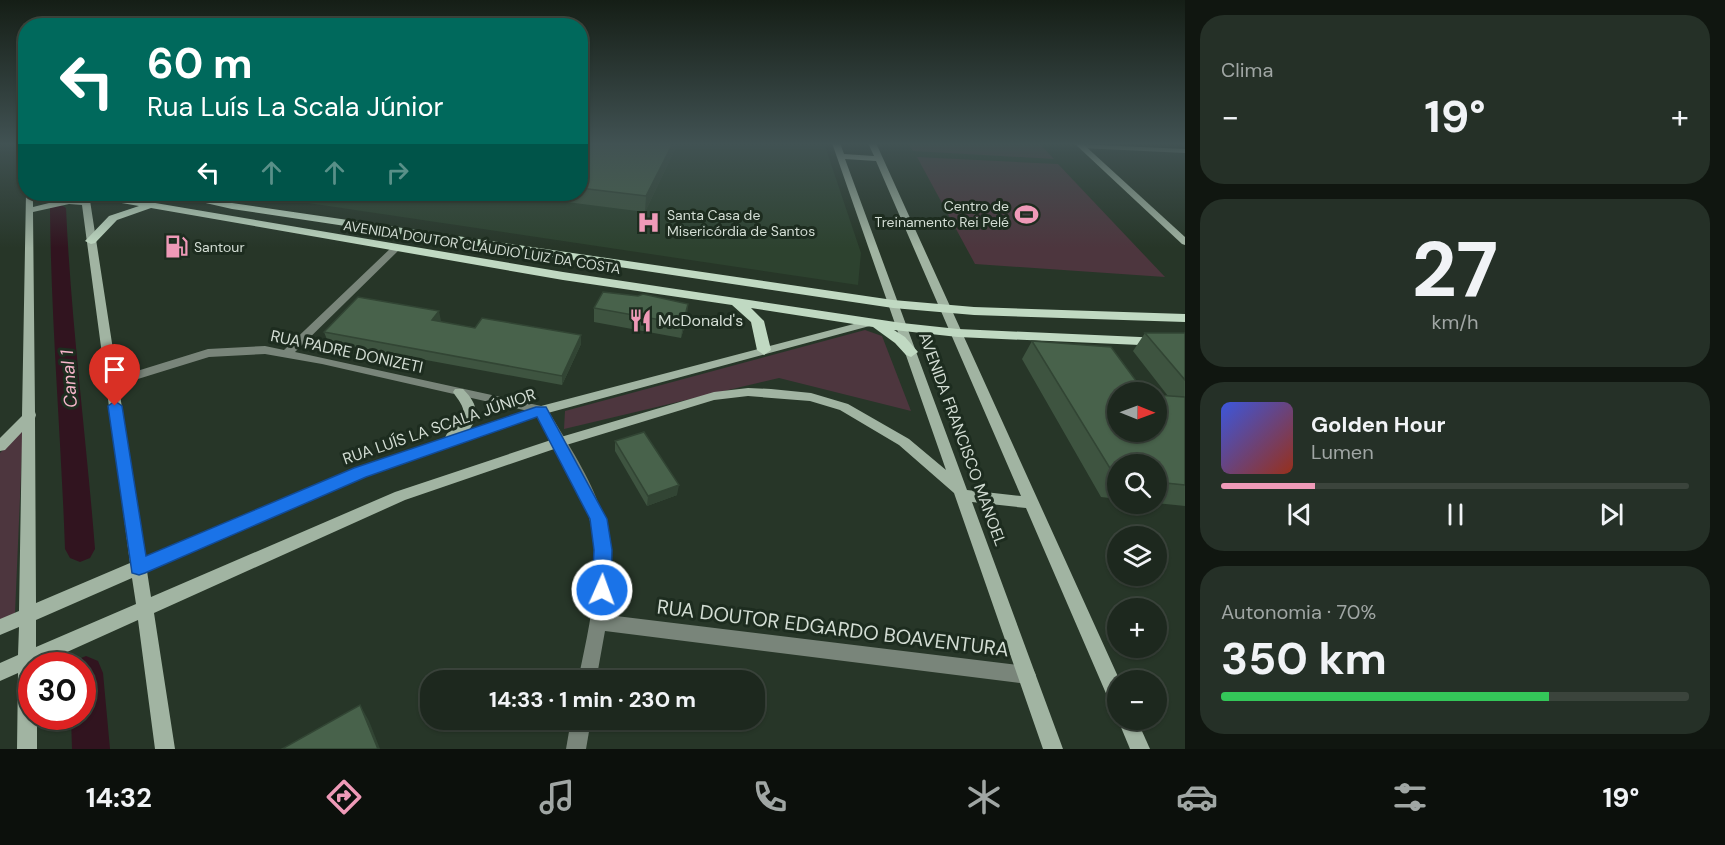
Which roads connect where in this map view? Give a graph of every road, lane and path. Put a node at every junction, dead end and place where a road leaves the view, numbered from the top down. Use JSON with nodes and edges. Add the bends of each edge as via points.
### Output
{"nodes":[{"id":1,"x":851,"y":178,"type":"edge"},
{"id":2,"x":886,"y":178,"type":"edge"},
{"id":3,"x":1115,"y":178,"type":"edge"},
{"id":4,"x":29,"y":201,"type":"edge"},
{"id":5,"x":69,"y":201,"type":"edge"},
{"id":6,"x":86,"y":201,"type":"edge"},
{"id":7,"x":116,"y":201,"type":"edge"},
{"id":8,"x":207,"y":201,"type":"edge"},
{"id":9,"x":153,"y":206,"type":"junction"},
{"id":10,"x":29,"y":210,"type":"junction"},
{"id":11,"x":91,"y":242,"type":"junction"},
{"id":12,"x":1185,"y":242,"type":"edge"},
{"id":13,"x":396,"y":248,"type":"junction"},
{"id":14,"x":735,"y":302,"type":"junction"},
{"id":15,"x":893,"y":304,"type":"junction"},
{"id":16,"x":947,"y":310,"type":"junction"},
{"id":17,"x":1185,"y":318,"type":"edge"},
{"id":18,"x":873,"y":322,"type":"junction"},
{"id":19,"x":900,"y":322,"type":"junction"},
{"id":20,"x":958,"y":333,"type":"junction"},
{"id":21,"x":1185,"y":343,"type":"edge"},
{"id":22,"x":764,"y":350,"type":"junction"},
{"id":23,"x":911,"y":352,"type":"junction"},
{"id":24,"x":287,"y":353,"type":"junction"},
{"id":25,"x":112,"y":383,"type":"junction"},
{"id":26,"x":459,"y":392,"type":"junction"},
{"id":27,"x":541,"y":410,"type":"junction"},
{"id":28,"x":30,"y":415,"type":"junction"},
{"id":29,"x":559,"y":442,"type":"junction"},
{"id":30,"x":0,"y":446,"type":"edge"},
{"id":31,"x":435,"y":447,"type":"junction"},
{"id":32,"x":961,"y":493,"type":"junction"},
{"id":33,"x":1026,"y":503,"type":"junction"},
{"id":34,"x":139,"y":567,"type":"junction"},
{"id":35,"x":144,"y":608,"type":"junction"},
{"id":36,"x":29,"y":612,"type":"junction"},
{"id":37,"x":597,"y":622,"type":"junction"},
{"id":38,"x":0,"y":627,"type":"edge"},
{"id":39,"x":28,"y":652,"type":"edge"},
{"id":40,"x":42,"y":652,"type":"edge"},
{"id":41,"x":18,"y":663,"type":"edge"},
{"id":42,"x":589,"y":670,"type":"edge"},
{"id":43,"x":0,"y":672,"type":"edge"},
{"id":44,"x":1027,"y":675,"type":"junction"},
{"id":45,"x":1107,"y":675,"type":"edge"},
{"id":46,"x":27,"y":730,"type":"edge"},
{"id":47,"x":579,"y":730,"type":"edge"},
{"id":48,"x":1131,"y":730,"type":"edge"},
{"id":49,"x":27,"y":749,"type":"edge"},
{"id":50,"x":165,"y":749,"type":"edge"},
{"id":51,"x":576,"y":749,"type":"edge"},
{"id":52,"x":1053,"y":749,"type":"edge"},
{"id":53,"x":1140,"y":749,"type":"edge"}],
"edges":[{"from":1,"to":15,"type":"street","name":"AVENIDA FRANCISCO MANOEL"},
{"from":2,"to":16,"type":"street","name":"AVENIDA FRANCISCO MANOEL"},
{"from":3,"to":12,"type":"street"},
{"from":4,"to":10,"type":"street"},
{"from":5,"to":10,"type":"street"},
{"from":6,"to":11,"type":"street"},
{"from":7,"to":9,"type":"main road","name":"AVENIDA DOUTOR CLÁUDIO LUIZ DA COSTA"},
{"from":8,"to":15,"type":"main road","name":"AVENIDA DOUTOR CLÁUDIO LUIZ DA COSTA"},
{"from":9,"to":11,"type":"main road","via":[[113,218]]},
{"from":9,"to":13,"type":"main road","name":"AVENIDA DOUTOR CLÁUDIO LUIZ DA COSTA"},
{"from":10,"to":28,"type":"street"},
{"from":11,"to":25,"type":"street"},
{"from":13,"to":14,"type":"main road","name":"AVENIDA DOUTOR CLÁUDIO LUIZ DA COSTA"},
{"from":13,"to":24,"type":"street"},
{"from":14,"to":18,"type":"main road","name":"AVENIDA DOUTOR CLÁUDIO LUIZ DA COSTA"},
{"from":14,"to":22,"type":"main road","via":[[757,321]]},
{"from":15,"to":16,"type":"main road","name":"AVENIDA DOUTOR CLÁUDIO LUIZ DA COSTA"},
{"from":15,"to":19,"type":"street","name":"AVENIDA FRANCISCO MANOEL"},
{"from":16,"to":17,"type":"main road"},
{"from":16,"to":19,"type":"main road"},
{"from":16,"to":20,"type":"street","name":"AVENIDA FRANCISCO MANOEL"},
{"from":18,"to":19,"type":"main road","name":"AVENIDA DOUTOR CLÁUDIO LUIZ DA COSTA"},
{"from":18,"to":22,"type":"street","name":"RUA LUÍS LA SCALA JÚNIOR"},
{"from":18,"to":23,"type":"main road"},
{"from":19,"to":20,"type":"main road"},
{"from":19,"to":23,"type":"street","name":"AVENIDA FRANCISCO MANOEL"},
{"from":20,"to":21,"type":"main road"},
{"from":20,"to":33,"type":"street","name":"AVENIDA FRANCISCO MANOEL"},
{"from":22,"to":27,"type":"street","name":"RUA LUÍS LA SCALA JÚNIOR"},
{"from":23,"to":32,"type":"street","name":"AVENIDA FRANCISCO MANOEL"},
{"from":24,"to":25,"type":"street","name":"RUA PADRE DONIZETI","via":[[208,353]]},
{"from":24,"to":26,"type":"street","name":"RUA PADRE DONIZETI"},
{"from":25,"to":34,"type":"street"},
{"from":26,"to":27,"type":"street","name":"RUA PADRE DONIZETI"},
{"from":26,"to":31,"type":"street","via":[[472,406],[470,418],[456,434]]},
{"from":27,"to":29,"type":"street"},
{"from":27,"to":31,"type":"street","name":"RUA LUÍS LA SCALA JÚNIOR"},
{"from":28,"to":30,"type":"street"},
{"from":28,"to":36,"type":"street"},
{"from":29,"to":32,"type":"street","via":[[714,396],[748,392],[811,397],[844,407],[904,442]]},
{"from":29,"to":35,"type":"street","via":[[400,496]]},
{"from":29,"to":37,"type":"street","via":[[592,504],[601,533],[602,590]]},
{"from":31,"to":34,"type":"street","name":"RUA LUÍS LA SCALA JÚNIOR","via":[[360,472]]},
{"from":32,"to":33,"type":"street"},
{"from":32,"to":44,"type":"street","name":"AVENIDA FRANCISCO MANOEL"},
{"from":33,"to":45,"type":"street","name":"AVENIDA FRANCISCO MANOEL"},
{"from":34,"to":35,"type":"street"},
{"from":34,"to":36,"type":"street","name":"RUA LUÍS LA SCALA JÚNIOR"},
{"from":35,"to":40,"type":"street"},
{"from":35,"to":50,"type":"street"},
{"from":36,"to":38,"type":"street","name":"RUA LUÍS LA SCALA JÚNIOR"},
{"from":36,"to":39,"type":"street"},
{"from":37,"to":42,"type":"street"},
{"from":37,"to":44,"type":"street","name":"RUA DOUTOR EDGARDO BOAVENTURA"},
{"from":41,"to":43,"type":"street"},
{"from":44,"to":52,"type":"street","name":"AVENIDA FRANCISCO MANOEL"},
{"from":46,"to":49,"type":"street"},
{"from":47,"to":51,"type":"street"},
{"from":48,"to":53,"type":"street"}]}
